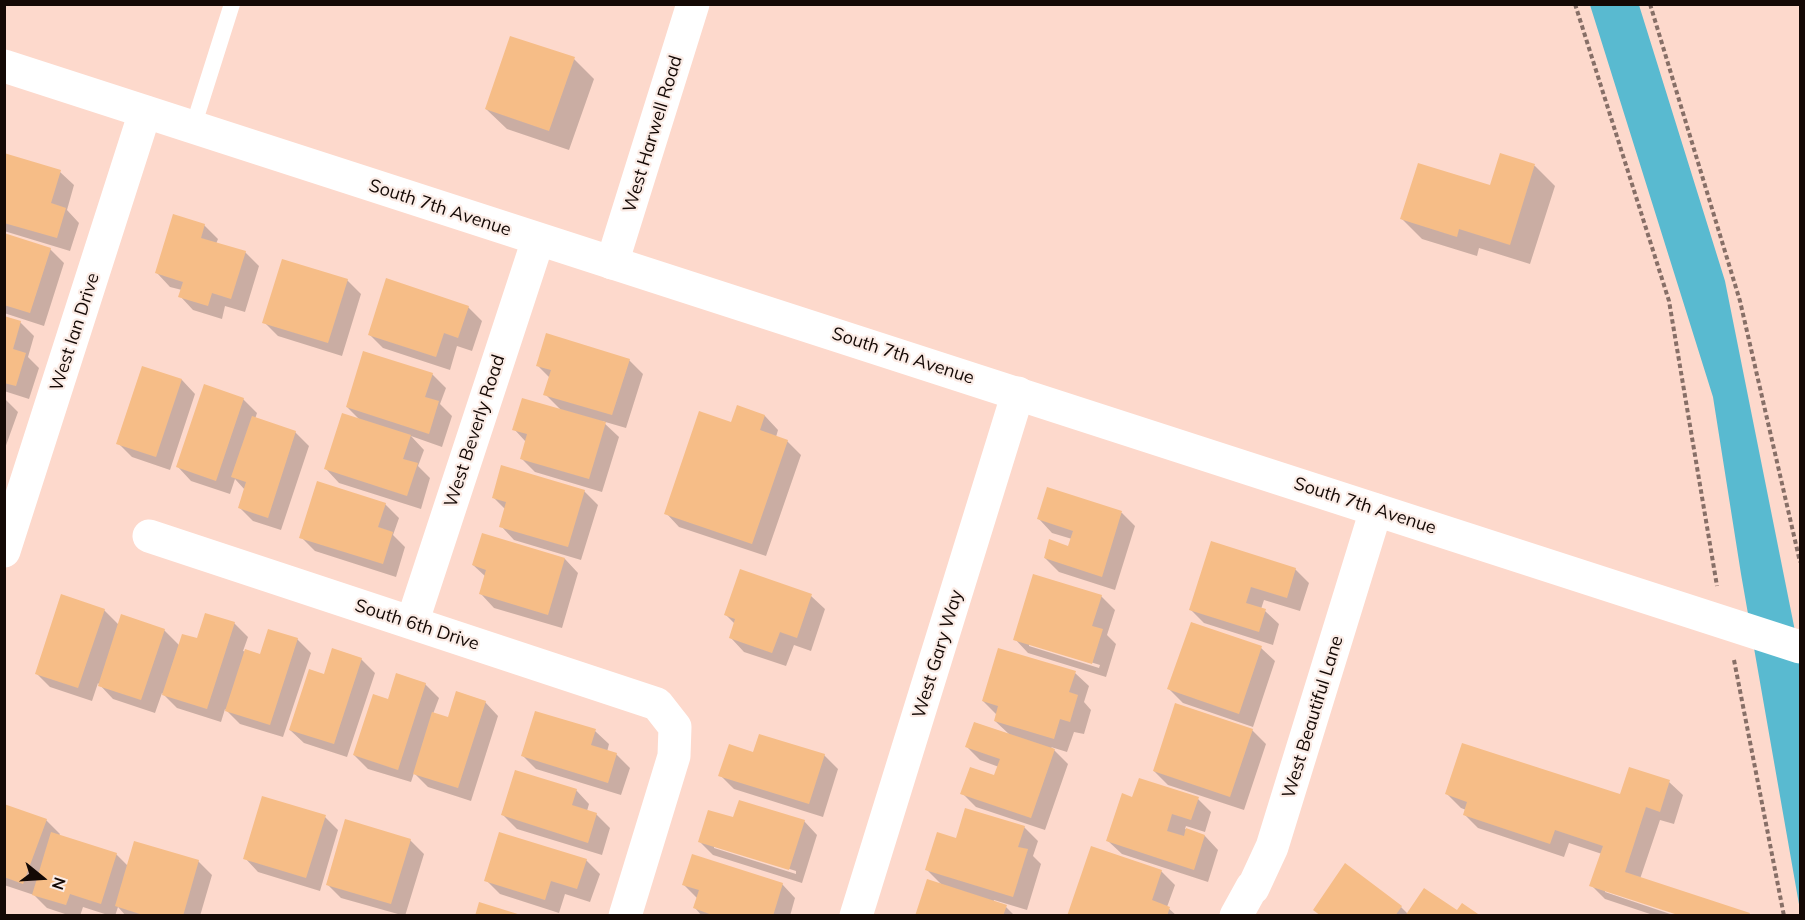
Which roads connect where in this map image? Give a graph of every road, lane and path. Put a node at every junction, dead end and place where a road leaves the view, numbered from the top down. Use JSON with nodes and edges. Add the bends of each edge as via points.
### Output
{"nodes":[{"id":1,"x":232,"y":4,"type":"edge"},
{"id":2,"x":693,"y":4,"type":"edge"},
{"id":3,"x":1575,"y":4,"type":"edge"},
{"id":4,"x":1650,"y":4,"type":"edge"},
{"id":5,"x":4,"y":66,"type":"edge"},
{"id":6,"x":145,"y":112,"type":"junction"},
{"id":7,"x":193,"y":127,"type":"junction"},
{"id":8,"x":538,"y":240,"type":"junction"},
{"id":9,"x":612,"y":263,"type":"junction"},
{"id":10,"x":1018,"y":393,"type":"junction"},
{"id":11,"x":1377,"y":510,"type":"junction"},
{"id":12,"x":149,"y":536,"type":"dead end"},
{"id":13,"x":4,"y":551,"type":"edge"},
{"id":14,"x":1800,"y":562,"type":"edge"},
{"id":15,"x":1718,"y":593,"type":"dead end"},
{"id":16,"x":412,"y":623,"type":"junction"},
{"id":17,"x":1738,"y":642,"type":"junction"},
{"id":18,"x":1798,"y":646,"type":"edge"},
{"id":19,"x":625,"y":915,"type":"edge"},
{"id":20,"x":856,"y":915,"type":"edge"},
{"id":21,"x":1236,"y":915,"type":"edge"},
{"id":22,"x":1784,"y":915,"type":"edge"}],
"edges":[{"from":1,"to":7,"type":"lane"},
{"from":2,"to":9,"type":"street","name":"West Harwell Road"},
{"from":3,"to":15,"type":"path","via":[[1669,301]]},
{"from":4,"to":14,"type":"path","via":[[1740,301]]},
{"from":5,"to":6,"type":"street","name":"South 7th Avenue"},
{"from":6,"to":7,"type":"street","name":"South 7th Avenue"},
{"from":6,"to":13,"type":"street","name":"West Ian Drive"},
{"from":7,"to":8,"type":"street","name":"South 7th Avenue"},
{"from":8,"to":9,"type":"street","name":"South 7th Avenue"},
{"from":8,"to":16,"type":"street","name":"West Beverly Road"},
{"from":9,"to":10,"type":"street","name":"South 7th Avenue"},
{"from":10,"to":11,"type":"street","name":"South 7th Avenue"},
{"from":10,"to":20,"type":"street","name":"West Gary Way"},
{"from":11,"to":17,"type":"street","name":"South 7th Avenue"},
{"from":11,"to":21,"type":"street","name":"West Beautiful Lane","via":[[1272,847]]},
{"from":12,"to":16,"type":"street","name":"South 6th Drive"},
{"from":16,"to":19,"type":"street","name":"South 6th Drive","via":[[657,704],[675,727],[675,756]]},
{"from":17,"to":18,"type":"street","name":"South 7th Avenue"},
{"from":17,"to":22,"type":"path","via":[[1740,685]]}]}
